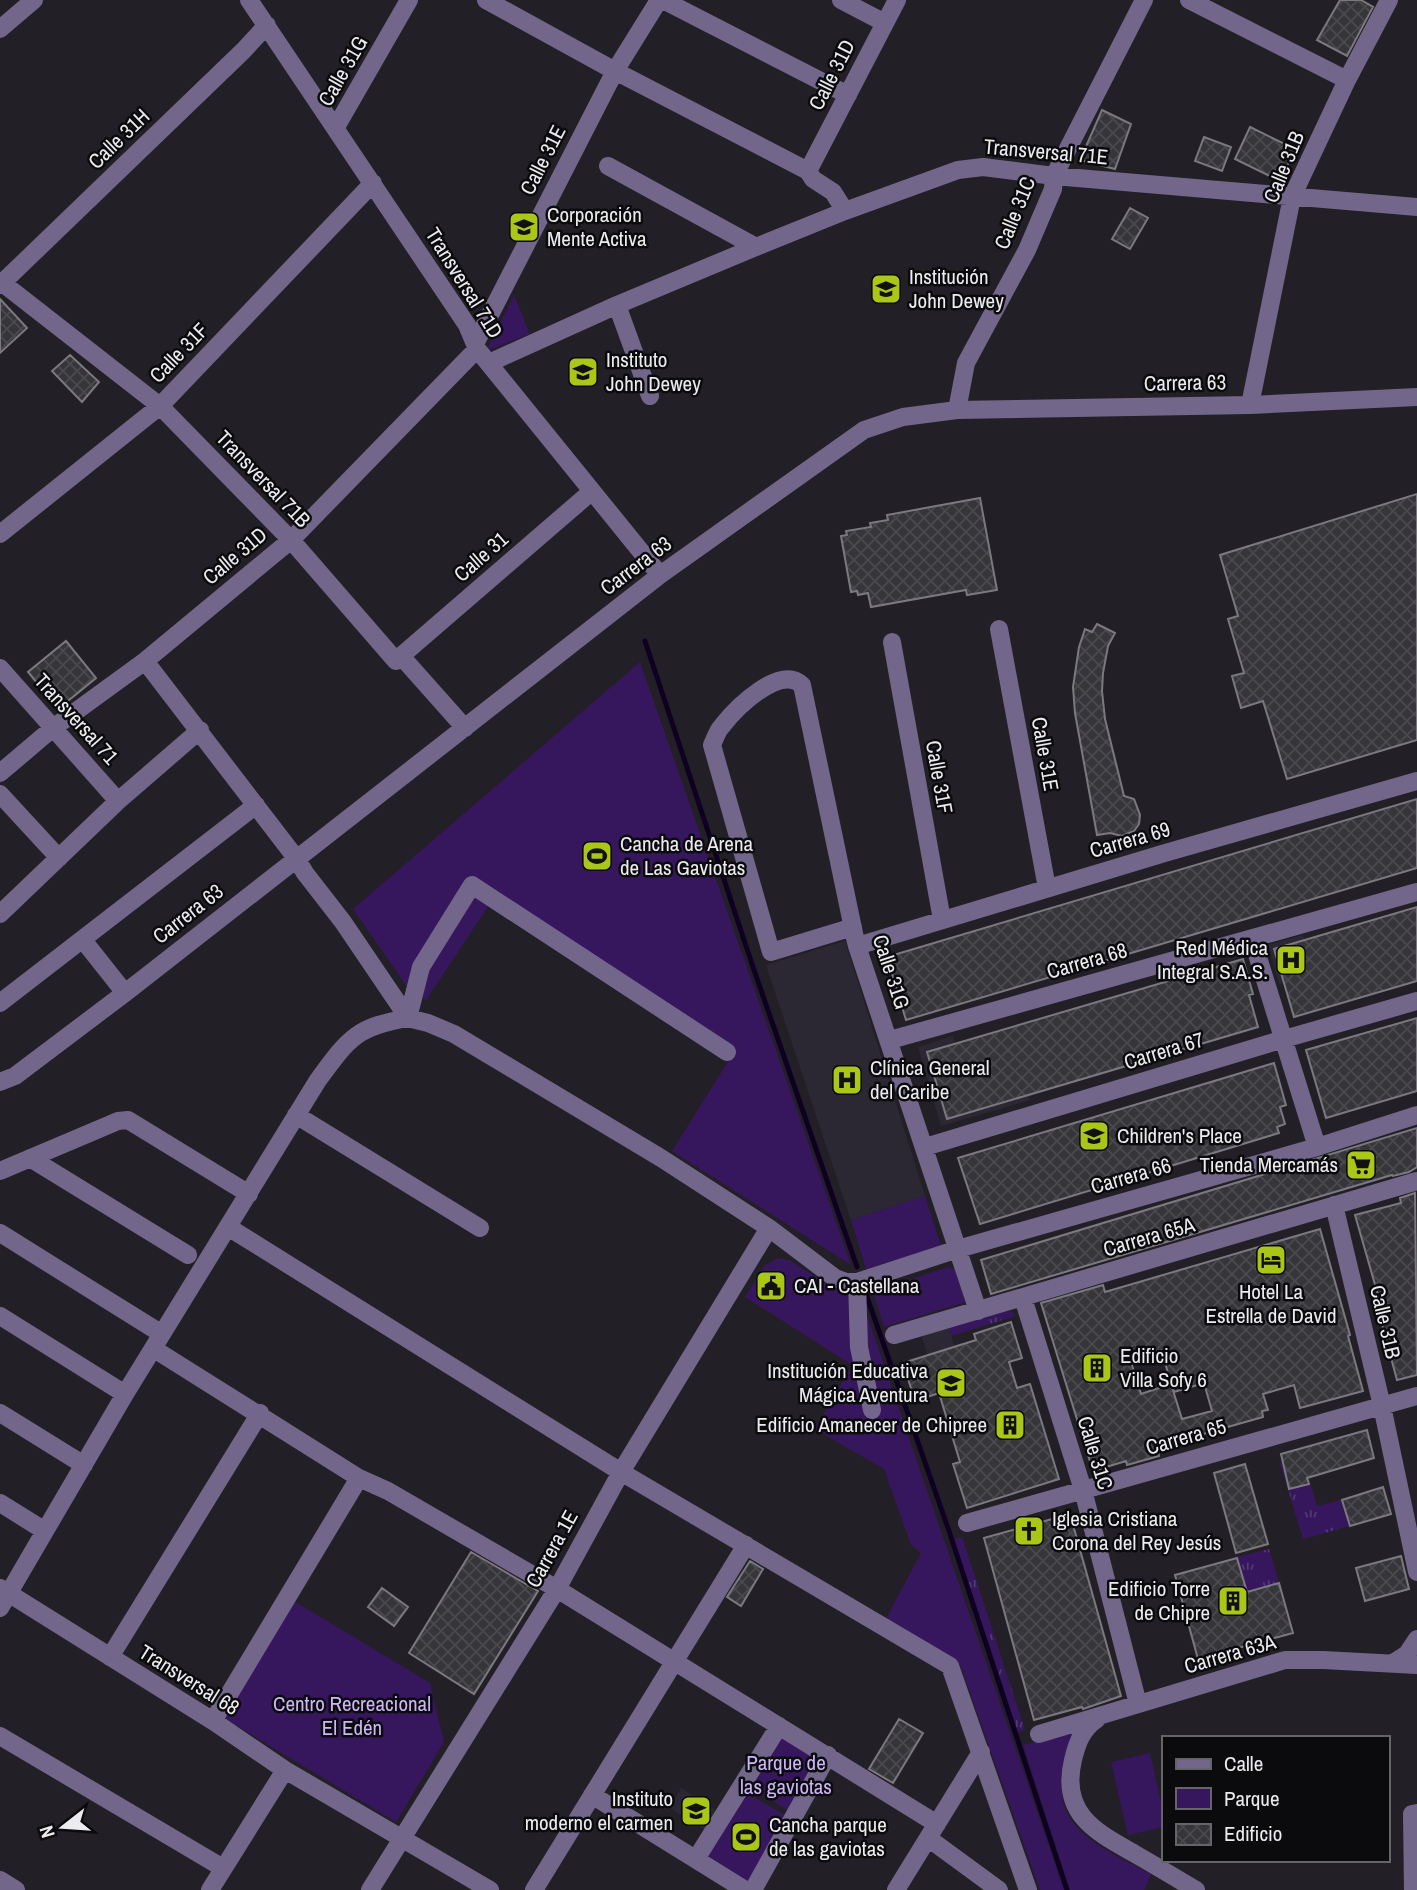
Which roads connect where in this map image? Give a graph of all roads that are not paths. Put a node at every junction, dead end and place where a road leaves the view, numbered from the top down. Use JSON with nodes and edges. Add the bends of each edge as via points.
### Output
{"nodes":[{"id":1,"x":34,"y":0,"type":"edge"},
{"id":2,"x":249,"y":0,"type":"edge"},
{"id":3,"x":409,"y":0,"type":"edge"},
{"id":4,"x":486,"y":0,"type":"edge"},
{"id":5,"x":661,"y":0,"type":"edge"},
{"id":6,"x":841,"y":0,"type":"edge"},
{"id":7,"x":897,"y":0,"type":"edge"},
{"id":8,"x":1144,"y":0,"type":"edge"},
{"id":9,"x":1189,"y":0,"type":"edge"},
{"id":10,"x":1389,"y":0,"type":"edge"},
{"id":11,"x":885,"y":23,"type":"junction"},
{"id":12,"x":267,"y":25,"type":"junction"},
{"id":13,"x":0,"y":29,"type":"edge"},
{"id":14,"x":615,"y":71,"type":"junction"},
{"id":15,"x":1347,"y":80,"type":"junction"},
{"id":16,"x":848,"y":95,"type":"junction"},
{"id":17,"x":336,"y":127,"type":"junction"},
{"id":18,"x":608,"y":166,"type":"dead end"},
{"id":19,"x":808,"y":171,"type":"junction"},
{"id":20,"x":1054,"y":176,"type":"junction"},
{"id":21,"x":373,"y":183,"type":"junction"},
{"id":22,"x":1292,"y":197,"type":"junction"},
{"id":23,"x":1417,"y":207,"type":"edge"},
{"id":24,"x":845,"y":211,"type":"junction"},
{"id":25,"x":756,"y":247,"type":"junction"},
{"id":26,"x":1,"y":283,"type":"edge"},
{"id":27,"x":617,"y":305,"type":"junction"},
{"id":28,"x":476,"y":346,"type":"junction"},
{"id":29,"x":489,"y":363,"type":"junction"},
{"id":30,"x":650,"y":396,"type":"dead end"},
{"id":31,"x":1417,"y":397,"type":"edge"},
{"id":32,"x":1250,"y":405,"type":"junction"},
{"id":33,"x":160,"y":406,"type":"junction"},
{"id":34,"x":957,"y":410,"type":"junction"},
{"id":35,"x":591,"y":492,"type":"junction"},
{"id":36,"x":0,"y":534,"type":"edge"},
{"id":37,"x":291,"y":540,"type":"junction"},
{"id":38,"x":660,"y":575,"type":"junction"},
{"id":39,"x":999,"y":629,"type":"dead end"},
{"id":40,"x":892,"y":642,"type":"dead end"},
{"id":41,"x":401,"y":656,"type":"junction"},
{"id":42,"x":145,"y":660,"type":"junction"},
{"id":43,"x":0,"y":668,"type":"edge"},
{"id":44,"x":53,"y":728,"type":"junction"},
{"id":45,"x":465,"y":728,"type":"junction"},
{"id":46,"x":200,"y":730,"type":"junction"},
{"id":47,"x":0,"y":773,"type":"edge"},
{"id":48,"x":1417,"y":781,"type":"edge"},
{"id":49,"x":0,"y":794,"type":"edge"},
{"id":50,"x":118,"y":801,"type":"junction"},
{"id":51,"x":256,"y":806,"type":"junction"},
{"id":52,"x":59,"y":858,"type":"junction"},
{"id":53,"x":301,"y":866,"type":"junction"},
{"id":54,"x":1047,"y":888,"type":"junction"},
{"id":55,"x":1417,"y":892,"type":"edge"},
{"id":56,"x":0,"y":914,"type":"edge"},
{"id":57,"x":942,"y":920,"type":"junction"},
{"id":58,"x":853,"y":927,"type":"junction"},
{"id":59,"x":1252,"y":938,"type":"junction"},
{"id":60,"x":83,"y":940,"type":"junction"},
{"id":61,"x":857,"y":946,"type":"junction"},
{"id":62,"x":125,"y":993,"type":"junction"},
{"id":63,"x":1417,"y":1001,"type":"edge"},
{"id":64,"x":0,"y":1003,"type":"edge"},
{"id":65,"x":408,"y":1018,"type":"junction"},
{"id":66,"x":1284,"y":1039,"type":"junction"},
{"id":67,"x":890,"y":1040,"type":"junction"},
{"id":68,"x":727,"y":1052,"type":"dead end"},
{"id":69,"x":0,"y":1082,"type":"edge"},
{"id":70,"x":296,"y":1115,"type":"junction"},
{"id":71,"x":1417,"y":1115,"type":"edge"},
{"id":72,"x":1317,"y":1146,"type":"junction"},
{"id":73,"x":925,"y":1147,"type":"junction"},
{"id":74,"x":30,"y":1158,"type":"junction"},
{"id":75,"x":0,"y":1171,"type":"edge"},
{"id":76,"x":1417,"y":1181,"type":"edge"},
{"id":77,"x":249,"y":1194,"type":"junction"},
{"id":78,"x":1334,"y":1205,"type":"junction"},
{"id":79,"x":228,"y":1227,"type":"junction"},
{"id":80,"x":480,"y":1228,"type":"dead end"},
{"id":81,"x":769,"y":1228,"type":"junction"},
{"id":82,"x":0,"y":1233,"type":"edge"},
{"id":83,"x":958,"y":1249,"type":"junction"},
{"id":84,"x":188,"y":1255,"type":"dead end"},
{"id":85,"x":857,"y":1282,"type":"junction"},
{"id":86,"x":1023,"y":1298,"type":"junction"},
{"id":87,"x":978,"y":1311,"type":"junction"},
{"id":88,"x":0,"y":1316,"type":"edge"},
{"id":89,"x":894,"y":1335,"type":"dead end"},
{"id":90,"x":158,"y":1341,"type":"junction"},
{"id":91,"x":125,"y":1394,"type":"junction"},
{"id":92,"x":1417,"y":1396,"type":"edge"},
{"id":93,"x":1382,"y":1406,"type":"junction"},
{"id":94,"x":872,"y":1410,"type":"dead end"},
{"id":95,"x":0,"y":1413,"type":"edge"},
{"id":96,"x":260,"y":1413,"type":"junction"},
{"id":97,"x":84,"y":1465,"type":"junction"},
{"id":98,"x":621,"y":1472,"type":"junction"},
{"id":99,"x":359,"y":1478,"type":"junction"},
{"id":100,"x":1083,"y":1490,"type":"junction"},
{"id":101,"x":0,"y":1503,"type":"edge"},
{"id":102,"x":967,"y":1523,"type":"dead end"},
{"id":103,"x":45,"y":1531,"type":"junction"},
{"id":104,"x":746,"y":1545,"type":"junction"},
{"id":105,"x":1417,"y":1572,"type":"edge"},
{"id":106,"x":557,"y":1589,"type":"junction"},
{"id":107,"x":3,"y":1597,"type":"edge"},
{"id":108,"x":1417,"y":1639,"type":"edge"},
{"id":109,"x":110,"y":1657,"type":"junction"},
{"id":110,"x":674,"y":1663,"type":"junction"},
{"id":111,"x":1393,"y":1663,"type":"junction"},
{"id":112,"x":1417,"y":1665,"type":"edge"},
{"id":113,"x":1138,"y":1704,"type":"junction"},
{"id":114,"x":1101,"y":1716,"type":"junction"},
{"id":115,"x":212,"y":1721,"type":"junction"},
{"id":116,"x":779,"y":1726,"type":"junction"},
{"id":117,"x":1039,"y":1734,"type":"dead end"},
{"id":118,"x":0,"y":1735,"type":"edge"},
{"id":119,"x":981,"y":1752,"type":"junction"},
{"id":120,"x":828,"y":1755,"type":"junction"},
{"id":121,"x":285,"y":1770,"type":"junction"},
{"id":122,"x":592,"y":1796,"type":"junction"},
{"id":123,"x":1414,"y":1813,"type":"edge"},
{"id":124,"x":932,"y":1831,"type":"junction"},
{"id":125,"x":403,"y":1838,"type":"junction"},
{"id":126,"x":696,"y":1859,"type":"junction"},
{"id":127,"x":223,"y":1868,"type":"junction"},
{"id":128,"x":0,"y":1880,"type":"edge"},
{"id":129,"x":16,"y":1890,"type":"edge"},
{"id":130,"x":210,"y":1890,"type":"edge"},
{"id":131,"x":370,"y":1890,"type":"edge"},
{"id":132,"x":490,"y":1890,"type":"edge"},
{"id":133,"x":534,"y":1890,"type":"edge"},
{"id":134,"x":745,"y":1890,"type":"edge"},
{"id":135,"x":753,"y":1890,"type":"edge"},
{"id":136,"x":896,"y":1890,"type":"edge"},
{"id":137,"x":999,"y":1890,"type":"edge"},
{"id":138,"x":1028,"y":1890,"type":"edge"},
{"id":139,"x":1196,"y":1890,"type":"edge"},
{"id":140,"x":1413,"y":1890,"type":"edge"}],
"edges":[{"from":1,"to":13,"type":"street"},
{"from":2,"to":12,"type":"street","name":"Transversal 71D"},
{"from":3,"to":17,"type":"street","name":"Calle 31G"},
{"from":4,"to":14,"type":"street"},
{"from":5,"to":14,"type":"street","name":"Calle 31E"},
{"from":5,"to":16,"type":"street"},
{"from":6,"to":11,"type":"street"},
{"from":7,"to":11,"type":"street","name":"Calle 31D"},
{"from":8,"to":20,"type":"street","name":"Calle 31C"},
{"from":9,"to":15,"type":"street"},
{"from":10,"to":15,"type":"street","name":"Calle 31B"},
{"from":11,"to":16,"type":"street","name":"Calle 31D"},
{"from":12,"to":17,"type":"street","name":"Transversal 71D"},
{"from":12,"to":26,"type":"street","name":"Calle 31H"},
{"from":14,"to":19,"type":"street"},
{"from":14,"to":28,"type":"street","name":"Calle 31E"},
{"from":15,"to":22,"type":"street","name":"Calle 31B"},
{"from":16,"to":19,"type":"street","name":"Calle 31D"},
{"from":17,"to":21,"type":"street","name":"Transversal 71D"},
{"from":18,"to":25,"type":"street"},
{"from":19,"to":24,"type":"street","via":[[833,192]]},
{"from":20,"to":22,"type":"street","name":"Transversal 71E"},
{"from":20,"to":24,"type":"street","name":"Transversal 71E","via":[[983,167],[958,170]]},
{"from":20,"to":34,"type":"street","name":"Calle 31C","via":[[1053,189],[1027,250],[966,363]]},
{"from":21,"to":28,"type":"street","name":"Transversal 71D","via":[[467,325]]},
{"from":21,"to":33,"type":"street","name":"Calle 31F"},
{"from":22,"to":23,"type":"street","name":"Transversal 71E"},
{"from":22,"to":32,"type":"street","name":"Calle 31B"},
{"from":24,"to":25,"type":"street"},
{"from":25,"to":27,"type":"street"},
{"from":26,"to":33,"type":"street","name":"Transversal 71B"},
{"from":27,"to":29,"type":"street"},
{"from":27,"to":30,"type":"street"},
{"from":28,"to":29,"type":"street","name":"Transversal 71D"},
{"from":28,"to":37,"type":"street","name":"Calle 31D"},
{"from":29,"to":35,"type":"street","name":"Transversal 71D"},
{"from":31,"to":32,"type":"street","name":"Carrera 63"},
{"from":32,"to":34,"type":"street","name":"Carrera 63"},
{"from":33,"to":36,"type":"street","name":"Calle 31F"},
{"from":33,"to":37,"type":"street","name":"Transversal 71B"},
{"from":34,"to":38,"type":"street","name":"Carrera 63","via":[[903,417],[864,430]]},
{"from":35,"to":38,"type":"street","name":"Transversal 71D"},
{"from":35,"to":41,"type":"street","name":"Calle 31"},
{"from":37,"to":41,"type":"street","name":"Transversal 71B","via":[[396,661]]},
{"from":37,"to":42,"type":"street","name":"Calle 31D"},
{"from":38,"to":45,"type":"street","name":"Carrera 63"},
{"from":39,"to":54,"type":"street","name":"Calle 31E"},
{"from":40,"to":57,"type":"street","name":"Calle 31F"},
{"from":41,"to":45,"type":"street","name":"Transversal 71B"},
{"from":42,"to":44,"type":"street","name":"Calle 31D"},
{"from":42,"to":46,"type":"street"},
{"from":43,"to":44,"type":"street","name":"Transversal 71"},
{"from":44,"to":47,"type":"street","name":"Calle 31D"},
{"from":44,"to":50,"type":"street","name":"Transversal 71"},
{"from":45,"to":53,"type":"street","name":"Carrera 63"},
{"from":46,"to":50,"type":"street"},
{"from":46,"to":51,"type":"street"},
{"from":48,"to":54,"type":"street","name":"Carrera 69"},
{"from":49,"to":52,"type":"street"},
{"from":50,"to":52,"type":"street"},
{"from":51,"to":53,"type":"street"},
{"from":51,"to":60,"type":"street"},
{"from":52,"to":56,"type":"street"},
{"from":53,"to":62,"type":"street","name":"Carrera 63"},
{"from":53,"to":65,"type":"street"},
{"from":54,"to":57,"type":"street","name":"Carrera 69"},
{"from":55,"to":59,"type":"street","name":"Carrera 68"},
{"from":57,"to":61,"type":"street","name":"Carrera 69"},
{"from":58,"to":58,"type":"street","name":"Calle 31G","via":[[802,685],[789,677],[744,703],[720,727],[712,745],[771,952]]},
{"from":58,"to":61,"type":"street","name":"Calle 31G"},
{"from":59,"to":66,"type":"street"},
{"from":59,"to":67,"type":"street","name":"Carrera 68"},
{"from":60,"to":62,"type":"street"},
{"from":60,"to":64,"type":"street"},
{"from":61,"to":67,"type":"street","name":"Calle 31G"},
{"from":62,"to":69,"type":"street","name":"Carrera 63","via":[[15,1076]]},
{"from":63,"to":66,"type":"street","name":"Carrera 67"},
{"from":65,"to":68,"type":"street","via":[[421,967],[472,885]]},
{"from":65,"to":70,"type":"street","via":[[360,1031],[335,1057]]},
{"from":65,"to":81,"type":"street","via":[[454,1034]]},
{"from":66,"to":72,"type":"street"},
{"from":66,"to":73,"type":"street","name":"Carrera 67"},
{"from":67,"to":73,"type":"street","name":"Calle 31G"},
{"from":70,"to":77,"type":"street"},
{"from":70,"to":80,"type":"street"},
{"from":71,"to":72,"type":"street","name":"Carrera 66"},
{"from":72,"to":83,"type":"street","name":"Carrera 66"},
{"from":73,"to":83,"type":"street","name":"Calle 31G"},
{"from":74,"to":75,"type":"street"},
{"from":74,"to":77,"type":"street","via":[[128,1120]]},
{"from":74,"to":84,"type":"street"},
{"from":76,"to":78,"type":"street","name":"Carrera 65A"},
{"from":77,"to":79,"type":"street"},
{"from":78,"to":86,"type":"street","name":"Carrera 65A"},
{"from":78,"to":93,"type":"street","name":"Calle 31B"},
{"from":79,"to":90,"type":"street"},
{"from":79,"to":98,"type":"street"},
{"from":81,"to":85,"type":"street","via":[[835,1278]]},
{"from":81,"to":98,"type":"street","name":"Carrera 1E"},
{"from":82,"to":90,"type":"street"},
{"from":83,"to":85,"type":"street","name":"Carrera 66"},
{"from":83,"to":87,"type":"street","name":"Calle 31G"},
{"from":85,"to":94,"type":"street","via":[[859,1347]]},
{"from":86,"to":87,"type":"street","name":"Carrera 65A"},
{"from":86,"to":100,"type":"street","name":"Calle 31C"},
{"from":87,"to":89,"type":"street","name":"Carrera 65A"},
{"from":88,"to":91,"type":"street"},
{"from":90,"to":91,"type":"street"},
{"from":90,"to":96,"type":"street"},
{"from":91,"to":97,"type":"street"},
{"from":92,"to":93,"type":"street","name":"Carrera 65"},
{"from":93,"to":100,"type":"street","name":"Carrera 65"},
{"from":93,"to":105,"type":"street","name":"Calle 31B"},
{"from":95,"to":97,"type":"street"},
{"from":96,"to":99,"type":"street"},
{"from":96,"to":109,"type":"street"},
{"from":97,"to":103,"type":"street"},
{"from":98,"to":104,"type":"street"},
{"from":98,"to":106,"type":"street","name":"Carrera 1E"},
{"from":99,"to":106,"type":"street"},
{"from":99,"to":115,"type":"street"},
{"from":100,"to":102,"type":"street","name":"Carrera 65"},
{"from":100,"to":113,"type":"street","name":"Calle 31C"},
{"from":101,"to":103,"type":"street"},
{"from":103,"to":107,"type":"street"},
{"from":104,"to":110,"type":"street"},
{"from":104,"to":119,"type":"street","via":[[950,1666]]},
{"from":106,"to":110,"type":"street"},
{"from":106,"to":125,"type":"street","name":"Carrera 1E"},
{"from":107,"to":109,"type":"street","name":"Transversal 68"},
{"from":108,"to":111,"type":"street","via":[[1408,1654]]},
{"from":109,"to":115,"type":"street","name":"Transversal 68"},
{"from":110,"to":116,"type":"street"},
{"from":110,"to":122,"type":"street"},
{"from":111,"to":112,"type":"street","name":"Carrera 63A"},
{"from":111,"to":113,"type":"street","name":"Carrera 63A","via":[[1285,1660]]},
{"from":113,"to":114,"type":"street","name":"Carrera 63A"},
{"from":114,"to":117,"type":"street","name":"Carrera 63A"},
{"from":114,"to":139,"type":"street","via":[[1083,1732],[1071,1768],[1071,1791],[1079,1811],[1094,1830]]},
{"from":115,"to":121,"type":"street","name":"Transversal 68"},
{"from":116,"to":120,"type":"street"},
{"from":116,"to":126,"type":"street"},
{"from":118,"to":127,"type":"street"},
{"from":119,"to":124,"type":"street"},
{"from":119,"to":138,"type":"street"},
{"from":120,"to":124,"type":"street"},
{"from":120,"to":135,"type":"street"},
{"from":121,"to":125,"type":"street","name":"Transversal 68"},
{"from":121,"to":127,"type":"street"},
{"from":122,"to":126,"type":"street"},
{"from":122,"to":133,"type":"street"},
{"from":123,"to":140,"type":"street"},
{"from":124,"to":136,"type":"street"},
{"from":124,"to":137,"type":"street"},
{"from":125,"to":131,"type":"street","name":"Carrera 1E"},
{"from":125,"to":132,"type":"street","name":"Transversal 68"},
{"from":126,"to":134,"type":"street"},
{"from":127,"to":130,"type":"street"},
{"from":128,"to":129,"type":"street"}]}
